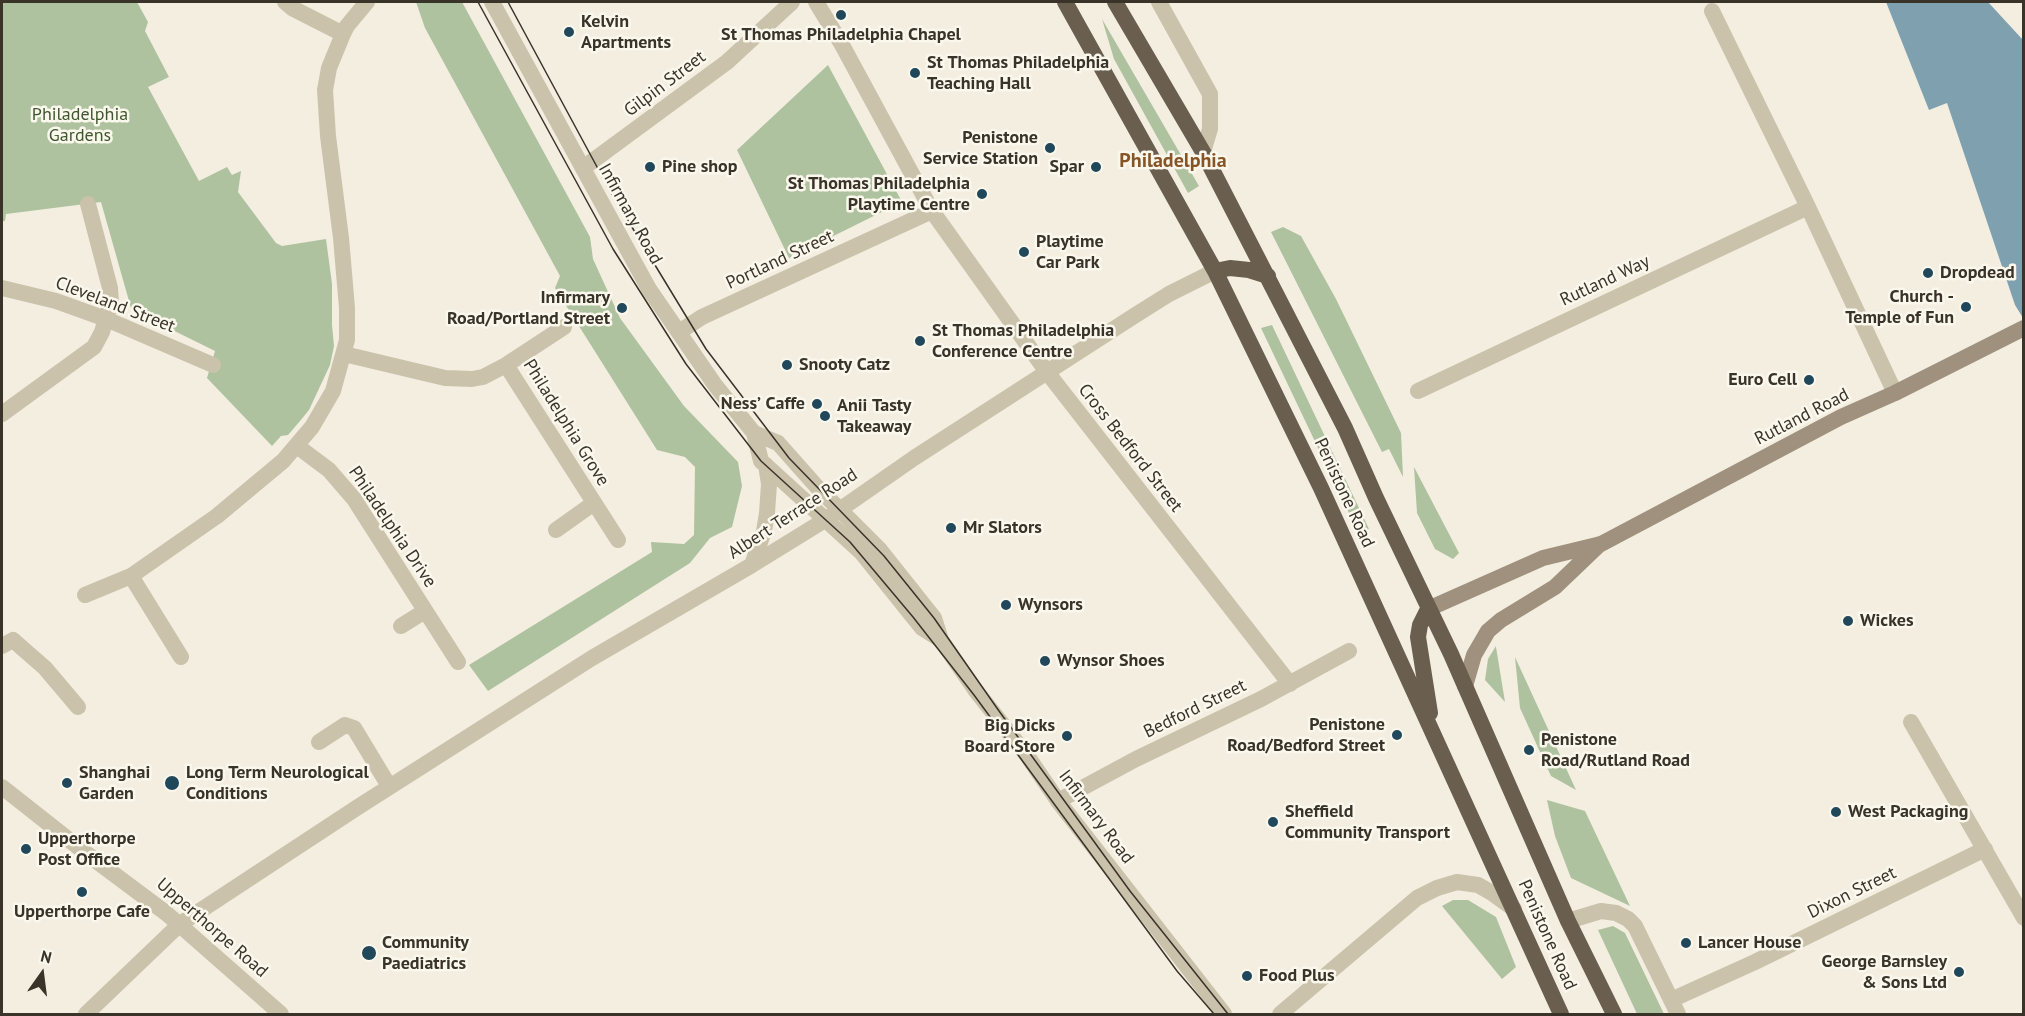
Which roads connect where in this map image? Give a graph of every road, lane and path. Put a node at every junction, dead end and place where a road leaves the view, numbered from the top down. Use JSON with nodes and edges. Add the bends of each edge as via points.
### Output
{"nodes":[{"id":1,"x":285,"y":2,"type":"edge"},
{"id":2,"x":367,"y":2,"type":"edge"},
{"id":3,"x":492,"y":2,"type":"edge"},
{"id":4,"x":792,"y":2,"type":"edge"},
{"id":5,"x":816,"y":2,"type":"edge"},
{"id":6,"x":1065,"y":2,"type":"edge"},
{"id":7,"x":1115,"y":2,"type":"edge"},
{"id":8,"x":1159,"y":2,"type":"edge"},
{"id":9,"x":1712,"y":11,"type":"dead end"},
{"id":10,"x":343,"y":34,"type":"junction"},
{"id":11,"x":1203,"y":152,"type":"junction"},
{"id":12,"x":583,"y":168,"type":"junction"},
{"id":13,"x":88,"y":204,"type":"dead end"},
{"id":14,"x":1808,"y":207,"type":"junction"},
{"id":15,"x":932,"y":211,"type":"junction"},
{"id":16,"x":1215,"y":271,"type":"junction"},
{"id":17,"x":1268,"y":276,"type":"junction"},
{"id":18,"x":2,"y":288,"type":"edge"},
{"id":19,"x":106,"y":319,"type":"junction"},
{"id":20,"x":564,"y":327,"type":"dead end"},
{"id":21,"x":2024,"y":328,"type":"edge"},
{"id":22,"x":679,"y":332,"type":"junction"},
{"id":23,"x":344,"y":354,"type":"junction"},
{"id":24,"x":506,"y":364,"type":"junction"},
{"id":25,"x":213,"y":365,"type":"dead end"},
{"id":26,"x":1047,"y":372,"type":"junction"},
{"id":27,"x":1418,"y":391,"type":"dead end"},
{"id":28,"x":1895,"y":393,"type":"junction"},
{"id":29,"x":2,"y":414,"type":"edge"},
{"id":30,"x":754,"y":433,"type":"junction"},
{"id":31,"x":297,"y":446,"type":"junction"},
{"id":32,"x":766,"y":465,"type":"junction"},
{"id":33,"x":594,"y":503,"type":"junction"},
{"id":34,"x":841,"y":509,"type":"junction"},
{"id":35,"x":825,"y":520,"type":"junction"},
{"id":36,"x":556,"y":530,"type":"dead end"},
{"id":37,"x":618,"y":540,"type":"dead end"},
{"id":38,"x":1601,"y":544,"type":"junction"},
{"id":39,"x":752,"y":565,"type":"junction"},
{"id":40,"x":131,"y":576,"type":"junction"},
{"id":41,"x":85,"y":596,"type":"dead end"},
{"id":42,"x":1428,"y":609,"type":"junction"},
{"id":43,"x":424,"y":611,"type":"junction"},
{"id":44,"x":401,"y":626,"type":"dead end"},
{"id":45,"x":941,"y":640,"type":"junction"},
{"id":46,"x":7,"y":643,"type":"edge"},
{"id":47,"x":1349,"y":651,"type":"dead end"},
{"id":48,"x":181,"y":657,"type":"dead end"},
{"id":49,"x":458,"y":662,"type":"dead end"},
{"id":50,"x":1290,"y":684,"type":"junction"},
{"id":51,"x":1465,"y":686,"type":"junction"},
{"id":52,"x":78,"y":707,"type":"dead end"},
{"id":53,"x":1911,"y":722,"type":"dead end"},
{"id":54,"x":1432,"y":729,"type":"junction"},
{"id":55,"x":319,"y":742,"type":"dead end"},
{"id":56,"x":388,"y":786,"type":"junction"},
{"id":57,"x":2,"y":787,"type":"edge"},
{"id":58,"x":1058,"y":801,"type":"junction"},
{"id":59,"x":1985,"y":849,"type":"junction"},
{"id":60,"x":1514,"y":909,"type":"junction"},
{"id":61,"x":2024,"y":918,"type":"edge"},
{"id":62,"x":1568,"y":921,"type":"junction"},
{"id":63,"x":180,"y":924,"type":"junction"},
{"id":64,"x":1605,"y":997,"type":"junction"},
{"id":65,"x":1675,"y":1007,"type":"edge"},
{"id":66,"x":86,"y":1014,"type":"edge"},
{"id":67,"x":281,"y":1014,"type":"edge"},
{"id":68,"x":1224,"y":1014,"type":"edge"},
{"id":69,"x":1280,"y":1014,"type":"edge"},
{"id":70,"x":1561,"y":1014,"type":"edge"},
{"id":71,"x":1605,"y":1014,"type":"edge"},
{"id":72,"x":1614,"y":1014,"type":"edge"}],
"edges":[{"from":1,"to":10,"type":"street"},
{"from":2,"to":10,"type":"street"},
{"from":3,"to":12,"type":"street","name":"Infirmary Road"},
{"from":4,"to":12,"type":"street","name":"Gilpin Street","via":[[727,62]]},
{"from":5,"to":15,"type":"street","name":"Cross Bedford Street"},
{"from":6,"to":16,"type":"highway","name":"Penistone Road"},
{"from":7,"to":11,"type":"highway"},
{"from":8,"to":11,"type":"street","via":[[1210,94],[1210,129]]},
{"from":9,"to":14,"type":"street"},
{"from":10,"to":23,"type":"street","via":[[325,90],[345,278]]},
{"from":11,"to":17,"type":"highway"},
{"from":12,"to":22,"type":"street","name":"Infirmary Road","via":[[649,289]]},
{"from":13,"to":19,"type":"street","via":[[110,288]]},
{"from":14,"to":27,"type":"street","name":"Rutland Way"},
{"from":14,"to":28,"type":"street"},
{"from":15,"to":22,"type":"street","name":"Portland Street","via":[[702,317]]},
{"from":15,"to":26,"type":"street","name":"Cross Bedford Street"},
{"from":16,"to":17,"type":"highway","via":[[1230,268]]},
{"from":16,"to":26,"type":"street","name":"Albert Terrace Road","via":[[1169,294]]},
{"from":16,"to":54,"type":"highway","name":"Penistone Road"},
{"from":17,"to":42,"type":"highway","via":[[1345,428]]},
{"from":18,"to":19,"type":"street","name":"Cleveland Street"},
{"from":19,"to":25,"type":"street","name":"Cleveland Street"},
{"from":19,"to":29,"type":"street","via":[[94,347]]},
{"from":20,"to":24,"type":"street","name":"Philadelphia Grove"},
{"from":21,"to":28,"type":"main road","name":"Rutland Road"},
{"from":22,"to":30,"type":"street","name":"Infirmary Road"},
{"from":23,"to":24,"type":"street","name":"Philadelphia Grove","via":[[459,380],[483,376]]},
{"from":23,"to":31,"type":"street","via":[[333,391]]},
{"from":24,"to":33,"type":"street","name":"Philadelphia Grove"},
{"from":26,"to":34,"type":"street","name":"Albert Terrace Road"},
{"from":26,"to":50,"type":"street","name":"Cross Bedford Street"},
{"from":28,"to":38,"type":"main road","name":"Rutland Road","via":[[1841,417]]},
{"from":30,"to":32,"type":"street","name":"Infirmary Road","via":[[761,461]]},
{"from":30,"to":34,"type":"street","name":"Infirmary Road","via":[[778,443]]},
{"from":31,"to":40,"type":"street","via":[[217,516]]},
{"from":31,"to":43,"type":"street","name":"Philadelphia Drive","via":[[329,470],[354,499]]},
{"from":32,"to":35,"type":"street","name":"Infirmary Road"},
{"from":32,"to":39,"type":"street","via":[[767,513]]},
{"from":33,"to":36,"type":"street","name":"Philadelphia Grove"},
{"from":33,"to":37,"type":"street","name":"Philadelphia Grove"},
{"from":34,"to":35,"type":"street","name":"Albert Terrace Road"},
{"from":34,"to":45,"type":"street","name":"Infirmary Road","via":[[880,550],[934,618]]},
{"from":35,"to":39,"type":"street","name":"Albert Terrace Road"},
{"from":35,"to":45,"type":"street","name":"Infirmary Road","via":[[861,552],[922,628]]},
{"from":38,"to":42,"type":"main road","name":"Rutland Road","via":[[1543,558]]},
{"from":38,"to":51,"type":"main road","name":"Rutland Road","via":[[1555,587],[1488,631],[1474,655]]},
{"from":39,"to":56,"type":"street","name":"Albert Terrace Road"},
{"from":40,"to":41,"type":"street"},
{"from":40,"to":48,"type":"street"},
{"from":42,"to":51,"type":"highway"},
{"from":42,"to":54,"type":"highway","via":[[1418,637]]},
{"from":43,"to":44,"type":"street","name":"Philadelphia Drive"},
{"from":43,"to":49,"type":"street","name":"Philadelphia Drive"},
{"from":45,"to":58,"type":"street","name":"Infirmary Road"},
{"from":46,"to":52,"type":"street","via":[[45,668]]},
{"from":47,"to":50,"type":"street","name":"Bedford Street"},
{"from":50,"to":58,"type":"street","name":"Bedford Street"},
{"from":51,"to":62,"type":"highway"},
{"from":53,"to":59,"type":"street"},
{"from":54,"to":60,"type":"highway","name":"Penistone Road"},
{"from":55,"to":56,"type":"street","via":[[345,725],[354,728]]},
{"from":56,"to":63,"type":"street","name":"Albert Terrace Road"},
{"from":57,"to":63,"type":"street","name":"Upperthorpe Road"},
{"from":58,"to":68,"type":"street","name":"Infirmary Road"},
{"from":59,"to":61,"type":"street"},
{"from":59,"to":65,"type":"street","name":"Dixon Street","via":[[1755,962]]},
{"from":60,"to":69,"type":"street","via":[[1478,885],[1457,882],[1437,888],[1417,898]]},
{"from":60,"to":70,"type":"highway","name":"Penistone Road"},
{"from":62,"to":64,"type":"highway"},
{"from":62,"to":65,"type":"street","name":"Penistone Road","via":[[1601,911],[1628,919]]},
{"from":63,"to":66,"type":"street","name":"Albert Terrace Road"},
{"from":63,"to":67,"type":"street","name":"Upperthorpe Road"},
{"from":64,"to":71,"type":"highway"},
{"from":64,"to":72,"type":"highway"}]}
